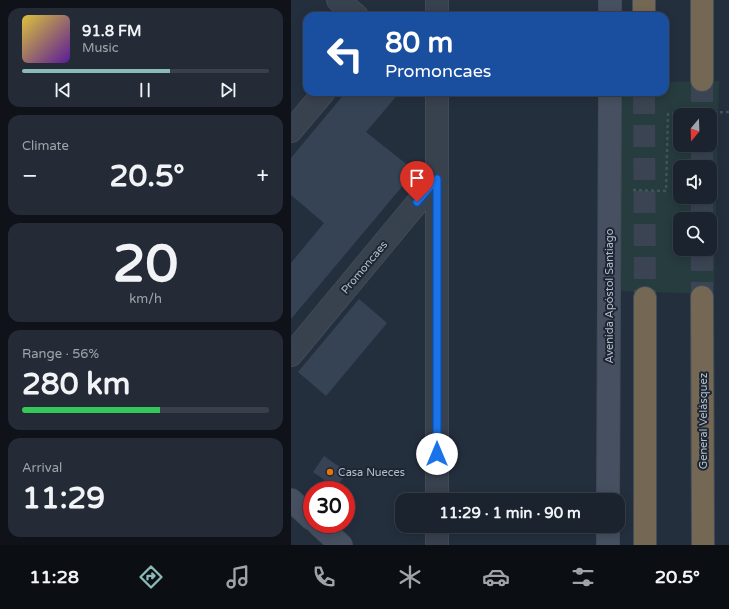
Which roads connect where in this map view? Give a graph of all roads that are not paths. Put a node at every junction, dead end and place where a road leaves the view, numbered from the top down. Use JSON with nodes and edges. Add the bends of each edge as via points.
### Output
{"nodes":[{"id":1,"x":338,"y":0,"type":"edge"},
{"id":2,"x":437,"y":0,"type":"edge"},
{"id":3,"x":610,"y":0,"type":"edge"},
{"id":4,"x":644,"y":0,"type":"edge"},
{"id":5,"x":702,"y":0,"type":"edge"},
{"id":6,"x":352,"y":12,"type":"edge"},
{"id":7,"x":437,"y":12,"type":"edge"},
{"id":8,"x":610,"y":12,"type":"edge"},
{"id":9,"x":644,"y":12,"type":"edge"},
{"id":10,"x":702,"y":80,"type":"tunnel mouth"},
{"id":11,"x":321,"y":96,"type":"edge"},
{"id":12,"x":437,"y":96,"type":"edge"},
{"id":13,"x":610,"y":96,"type":"edge"},
{"id":14,"x":291,"y":131,"type":"edge"},
{"id":15,"x":437,"y":179,"type":"junction"},
{"id":16,"x":702,"y":297,"type":"tunnel mouth"},
{"id":17,"x":645,"y":298,"type":"tunnel mouth"},
{"id":18,"x":291,"y":355,"type":"edge"},
{"id":19,"x":437,"y":493,"type":"edge"},
{"id":20,"x":608,"y":493,"type":"edge"},
{"id":21,"x":291,"y":500,"type":"edge"},
{"id":22,"x":303,"y":511,"type":"edge"},
{"id":23,"x":327,"y":533,"type":"edge"},
{"id":24,"x":437,"y":533,"type":"edge"},
{"id":25,"x":608,"y":533,"type":"edge"},
{"id":26,"x":341,"y":545,"type":"edge"},
{"id":27,"x":437,"y":545,"type":"edge"},
{"id":28,"x":608,"y":545,"type":"edge"},
{"id":29,"x":645,"y":545,"type":"edge"},
{"id":30,"x":703,"y":545,"type":"edge"}],
"edges":[{"from":1,"to":6,"type":"street"},
{"from":2,"to":7,"type":"street"},
{"from":3,"to":8,"type":"main road"},
{"from":4,"to":9,"type":"highway"},
{"from":5,"to":10,"type":"highway"},
{"from":11,"to":14,"type":"street"},
{"from":12,"to":15,"type":"street"},
{"from":13,"to":20,"type":"main road","name":"Avenida Apóstol Santiago"},
{"from":15,"to":18,"type":"street","name":"Promoncaes"},
{"from":15,"to":19,"type":"street"},
{"from":16,"to":30,"type":"highway","name":"General Velásquez"},
{"from":17,"to":29,"type":"highway"},
{"from":21,"to":22,"type":"main road"},
{"from":23,"to":26,"type":"main road"},
{"from":24,"to":27,"type":"street"},
{"from":25,"to":28,"type":"main road"}]}
